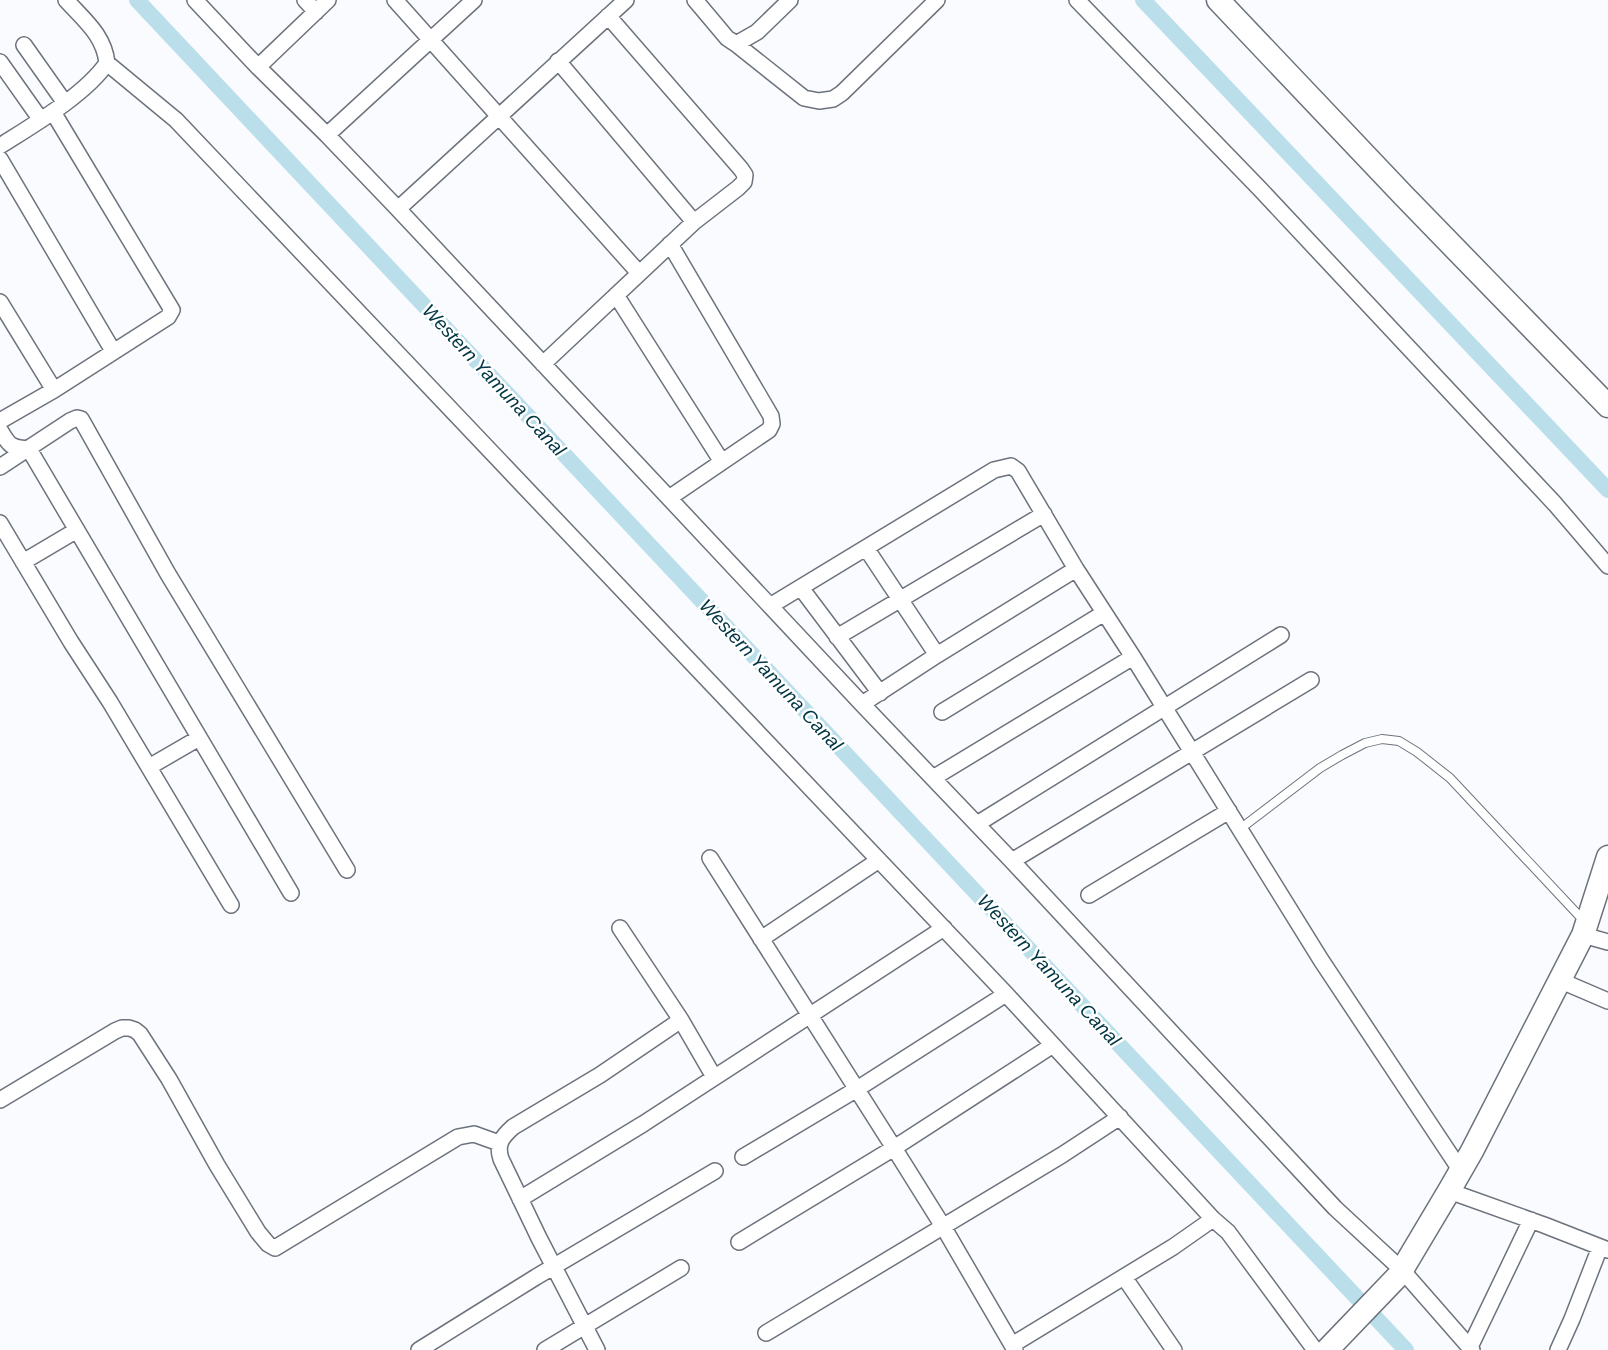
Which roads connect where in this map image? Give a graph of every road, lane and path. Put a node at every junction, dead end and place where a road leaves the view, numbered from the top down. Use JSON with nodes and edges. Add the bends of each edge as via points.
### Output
{"nodes":[{"id":1,"x":66,"y":0,"type":"edge"},
{"id":2,"x":195,"y":0,"type":"edge"},
{"id":3,"x":305,"y":0,"type":"edge"},
{"id":4,"x":328,"y":0,"type":"edge"},
{"id":5,"x":395,"y":0,"type":"edge"},
{"id":6,"x":474,"y":0,"type":"edge"},
{"id":7,"x":626,"y":0,"type":"edge"},
{"id":8,"x":695,"y":0,"type":"edge"},
{"id":9,"x":790,"y":0,"type":"edge"},
{"id":10,"x":937,"y":0,"type":"edge"},
{"id":11,"x":1077,"y":0,"type":"edge"},
{"id":12,"x":1218,"y":0,"type":"edge"},
{"id":13,"x":316,"y":12,"type":"junction"},
{"id":14,"x":608,"y":16,"type":"junction"},
{"id":15,"x":431,"y":40,"type":"junction"},
{"id":16,"x":736,"y":44,"type":"junction"},
{"id":17,"x":24,"y":45,"type":"dead end"},
{"id":18,"x":558,"y":61,"type":"junction"},
{"id":19,"x":0,"y":62,"type":"edge"},
{"id":20,"x":107,"y":64,"type":"junction"},
{"id":21,"x":258,"y":67,"type":"junction"},
{"id":22,"x":53,"y":111,"type":"junction"},
{"id":23,"x":500,"y":116,"type":"junction"},
{"id":24,"x":327,"y":135,"type":"junction"},
{"id":25,"x":0,"y":146,"type":"edge"},
{"id":26,"x":0,"y":159,"type":"edge"},
{"id":27,"x":398,"y":209,"type":"junction"},
{"id":28,"x":694,"y":222,"type":"junction"},
{"id":29,"x":670,"y":244,"type":"junction"},
{"id":30,"x":639,"y":273,"type":"junction"},
{"id":31,"x":616,"y":295,"type":"junction"},
{"id":32,"x":0,"y":302,"type":"edge"},
{"id":33,"x":113,"y":351,"type":"junction"},
{"id":34,"x":543,"y":364,"type":"junction"},
{"id":35,"x":54,"y":390,"type":"junction"},
{"id":36,"x":1607,"y":403,"type":"edge"},
{"id":37,"x":0,"y":421,"type":"edge"},
{"id":38,"x":0,"y":430,"type":"edge"},
{"id":39,"x":29,"y":449,"type":"junction"},
{"id":40,"x":722,"y":462,"type":"junction"},
{"id":41,"x":0,"y":467,"type":"edge"},
{"id":42,"x":669,"y":498,"type":"junction"},
{"id":43,"x":1044,"y":514,"type":"junction"},
{"id":44,"x":0,"y":523,"type":"edge"},
{"id":45,"x":77,"y":530,"type":"junction"},
{"id":46,"x":866,"y":548,"type":"junction"},
{"id":47,"x":23,"y":562,"type":"junction"},
{"id":48,"x":1608,"y":566,"type":"edge"},
{"id":49,"x":1076,"y":569,"type":"junction"},
{"id":50,"x":801,"y":588,"type":"junction"},
{"id":51,"x":900,"y":599,"type":"junction"},
{"id":52,"x":770,"y":606,"type":"junction"},
{"id":53,"x":1104,"y":613,"type":"junction"},
{"id":54,"x":1281,"y":635,"type":"dead end"},
{"id":55,"x":837,"y":637,"type":"junction"},
{"id":56,"x":936,"y":655,"type":"junction"},
{"id":57,"x":1133,"y":657,"type":"junction"},
{"id":58,"x":1310,"y":680,"type":"dead end"},
{"id":59,"x":880,"y":693,"type":"junction"},
{"id":60,"x":862,"y":704,"type":"junction"},
{"id":61,"x":1164,"y":708,"type":"junction"},
{"id":62,"x":942,"y":712,"type":"dead end"},
{"id":63,"x":199,"y":738,"type":"junction"},
{"id":64,"x":1192,"y":752,"type":"junction"},
{"id":65,"x":149,"y":767,"type":"junction"},
{"id":66,"x":932,"y":778,"type":"junction"},
{"id":67,"x":1229,"y":811,"type":"junction"},
{"id":68,"x":977,"y":824,"type":"junction"},
{"id":69,"x":1240,"y":829,"type":"junction"},
{"id":70,"x":1608,"y":857,"type":"edge"},
{"id":71,"x":710,"y":858,"type":"dead end"},
{"id":72,"x":879,"y":860,"type":"junction"},
{"id":73,"x":1012,"y":861,"type":"junction"},
{"id":74,"x":347,"y":870,"type":"dead end"},
{"id":75,"x":291,"y":893,"type":"dead end"},
{"id":76,"x":1089,"y":895,"type":"dead end"},
{"id":77,"x":231,"y":905,"type":"dead end"},
{"id":78,"x":620,"y":928,"type":"dead end"},
{"id":79,"x":944,"y":928,"type":"junction"},
{"id":80,"x":1585,"y":929,"type":"junction"},
{"id":81,"x":761,"y":939,"type":"junction"},
{"id":82,"x":1608,"y":942,"type":"edge"},
{"id":83,"x":1559,"y":980,"type":"junction"},
{"id":84,"x":1006,"y":994,"type":"junction"},
{"id":85,"x":1608,"y":1001,"type":"edge"},
{"id":86,"x":810,"y":1015,"type":"junction"},
{"id":87,"x":681,"y":1020,"type":"junction"},
{"id":88,"x":1053,"y":1045,"type":"junction"},
{"id":89,"x":714,"y":1077,"type":"junction"},
{"id":90,"x":857,"y":1088,"type":"junction"},
{"id":91,"x":0,"y":1100,"type":"edge"},
{"id":92,"x":1120,"y":1117,"type":"junction"},
{"id":93,"x":499,"y":1143,"type":"junction"},
{"id":94,"x":894,"y":1148,"type":"junction"},
{"id":95,"x":743,"y":1157,"type":"dead end"},
{"id":96,"x":1461,"y":1170,"type":"junction"},
{"id":97,"x":715,"y":1171,"type":"dead end"},
{"id":98,"x":1449,"y":1191,"type":"junction"},
{"id":99,"x":520,"y":1199,"type":"junction"},
{"id":100,"x":1213,"y":1219,"type":"junction"},
{"id":101,"x":1531,"y":1220,"type":"junction"},
{"id":102,"x":944,"y":1228,"type":"junction"},
{"id":103,"x":739,"y":1242,"type":"dead end"},
{"id":104,"x":1604,"y":1249,"type":"edge"},
{"id":105,"x":554,"y":1267,"type":"junction"},
{"id":106,"x":682,"y":1268,"type":"dead end"},
{"id":107,"x":1400,"y":1273,"type":"junction"},
{"id":108,"x":1124,"y":1277,"type":"junction"},
{"id":109,"x":584,"y":1326,"type":"junction"},
{"id":110,"x":766,"y":1334,"type":"dead end"},
{"id":111,"x":1010,"y":1348,"type":"edge"},
{"id":112,"x":1471,"y":1349,"type":"edge"},
{"id":113,"x":419,"y":1350,"type":"edge"},
{"id":114,"x":545,"y":1350,"type":"edge"},
{"id":115,"x":597,"y":1350,"type":"edge"},
{"id":116,"x":1174,"y":1350,"type":"edge"},
{"id":117,"x":1314,"y":1350,"type":"edge"},
{"id":118,"x":1327,"y":1350,"type":"edge"},
{"id":119,"x":1558,"y":1350,"type":"edge"}],
"edges":[{"from":1,"to":20,"type":"street","via":[[98,35],[106,52]]},
{"from":2,"to":21,"type":"street"},
{"from":3,"to":13,"type":"street"},
{"from":4,"to":13,"type":"street"},
{"from":5,"to":15,"type":"street"},
{"from":6,"to":15,"type":"street"},
{"from":7,"to":14,"type":"street"},
{"from":8,"to":16,"type":"street"},
{"from":9,"to":16,"type":"street","via":[[757,32]]},
{"from":10,"to":16,"type":"street","via":[[833,99],[804,98]]},
{"from":11,"to":48,"type":"street","via":[[1555,504]]},
{"from":12,"to":36,"type":"main road"},
{"from":13,"to":21,"type":"street"},
{"from":14,"to":18,"type":"street"},
{"from":14,"to":28,"type":"street","via":[[745,175],[738,188]]},
{"from":15,"to":23,"type":"street"},
{"from":15,"to":24,"type":"street"},
{"from":17,"to":22,"type":"street"},
{"from":18,"to":23,"type":"street"},
{"from":18,"to":28,"type":"street"},
{"from":19,"to":22,"type":"street"},
{"from":20,"to":22,"type":"street","via":[[99,76]]},
{"from":20,"to":72,"type":"street","via":[[176,120]]},
{"from":21,"to":24,"type":"street"},
{"from":22,"to":25,"type":"street"},
{"from":22,"to":33,"type":"street","via":[[172,310],[168,317]]},
{"from":23,"to":27,"type":"street"},
{"from":23,"to":30,"type":"street"},
{"from":24,"to":27,"type":"street"},
{"from":26,"to":33,"type":"street"},
{"from":27,"to":34,"type":"street"},
{"from":28,"to":29,"type":"street"},
{"from":29,"to":30,"type":"street"},
{"from":29,"to":40,"type":"street","via":[[771,416],[769,430]]},
{"from":30,"to":31,"type":"street"},
{"from":31,"to":34,"type":"street"},
{"from":31,"to":40,"type":"street"},
{"from":32,"to":35,"type":"street"},
{"from":33,"to":35,"type":"street"},
{"from":34,"to":42,"type":"street"},
{"from":35,"to":37,"type":"street"},
{"from":38,"to":39,"type":"street","via":[[12,447]]},
{"from":39,"to":41,"type":"street"},
{"from":39,"to":45,"type":"street"},
{"from":39,"to":74,"type":"street","via":[[70,421],[81,419],[168,574]]},
{"from":40,"to":42,"type":"street"},
{"from":42,"to":52,"type":"street"},
{"from":43,"to":46,"type":"street","via":[[1018,471],[1011,466],[1003,466]]},
{"from":43,"to":49,"type":"street"},
{"from":43,"to":51,"type":"street"},
{"from":44,"to":47,"type":"street"},
{"from":45,"to":47,"type":"street"},
{"from":45,"to":63,"type":"street"},
{"from":46,"to":50,"type":"street"},
{"from":46,"to":51,"type":"street"},
{"from":47,"to":65,"type":"street"},
{"from":49,"to":53,"type":"street"},
{"from":49,"to":56,"type":"street"},
{"from":50,"to":52,"type":"street"},
{"from":50,"to":55,"type":"street"},
{"from":51,"to":55,"type":"street"},
{"from":51,"to":56,"type":"street"},
{"from":52,"to":60,"type":"street"},
{"from":53,"to":57,"type":"street"},
{"from":53,"to":62,"type":"street"},
{"from":54,"to":61,"type":"street"},
{"from":55,"to":59,"type":"street"},
{"from":56,"to":59,"type":"street"},
{"from":57,"to":61,"type":"street"},
{"from":57,"to":66,"type":"street"},
{"from":58,"to":64,"type":"street"},
{"from":59,"to":60,"type":"street"},
{"from":60,"to":66,"type":"street"},
{"from":61,"to":64,"type":"street"},
{"from":61,"to":68,"type":"street"},
{"from":63,"to":65,"type":"street"},
{"from":63,"to":75,"type":"street"},
{"from":64,"to":67,"type":"street"},
{"from":64,"to":73,"type":"street"},
{"from":65,"to":77,"type":"street"},
{"from":66,"to":68,"type":"street"},
{"from":67,"to":69,"type":"street"},
{"from":67,"to":76,"type":"street"},
{"from":68,"to":73,"type":"street"},
{"from":69,"to":80,"type":"lane","via":[[1342,755],[1365,743],[1399,741],[1450,778]]},
{"from":69,"to":96,"type":"street","via":[[1321,960]]},
{"from":70,"to":80,"type":"main road"},
{"from":71,"to":81,"type":"street"},
{"from":72,"to":79,"type":"street"},
{"from":72,"to":81,"type":"street"},
{"from":73,"to":107,"type":"street","via":[[1335,1208]]},
{"from":78,"to":87,"type":"street"},
{"from":79,"to":84,"type":"street"},
{"from":79,"to":86,"type":"street"},
{"from":80,"to":82,"type":"street"},
{"from":80,"to":83,"type":"main road"},
{"from":81,"to":86,"type":"street"},
{"from":83,"to":85,"type":"street"},
{"from":83,"to":96,"type":"main road"},
{"from":84,"to":88,"type":"street"},
{"from":84,"to":90,"type":"street"},
{"from":86,"to":89,"type":"street"},
{"from":86,"to":90,"type":"street"},
{"from":87,"to":89,"type":"street"},
{"from":87,"to":93,"type":"street","via":[[600,1075],[513,1127]]},
{"from":88,"to":92,"type":"street"},
{"from":88,"to":94,"type":"street"},
{"from":89,"to":99,"type":"street"},
{"from":90,"to":94,"type":"street"},
{"from":90,"to":95,"type":"street"},
{"from":91,"to":93,"type":"street","via":[[115,1031],[122,1028],[136,1030],[258,1232],[275,1248],[458,1137],[474,1134]]},
{"from":92,"to":100,"type":"street"},
{"from":92,"to":102,"type":"street"},
{"from":93,"to":99,"type":"street","via":[[498,1151]]},
{"from":94,"to":102,"type":"street"},
{"from":94,"to":103,"type":"street"},
{"from":96,"to":98,"type":"main road"},
{"from":97,"to":105,"type":"street"},
{"from":98,"to":101,"type":"street"},
{"from":98,"to":107,"type":"main road"},
{"from":99,"to":105,"type":"street"},
{"from":100,"to":108,"type":"street"},
{"from":100,"to":117,"type":"street","via":[[1228,1232]]},
{"from":101,"to":104,"type":"street"},
{"from":101,"to":112,"type":"street"},
{"from":102,"to":110,"type":"street"},
{"from":102,"to":111,"type":"street"},
{"from":104,"to":119,"type":"street"},
{"from":105,"to":109,"type":"street"},
{"from":105,"to":113,"type":"street"},
{"from":106,"to":109,"type":"street"},
{"from":107,"to":112,"type":"street"},
{"from":107,"to":118,"type":"main road"},
{"from":108,"to":111,"type":"street"},
{"from":108,"to":116,"type":"street"},
{"from":109,"to":114,"type":"street"},
{"from":109,"to":115,"type":"street"}]}
